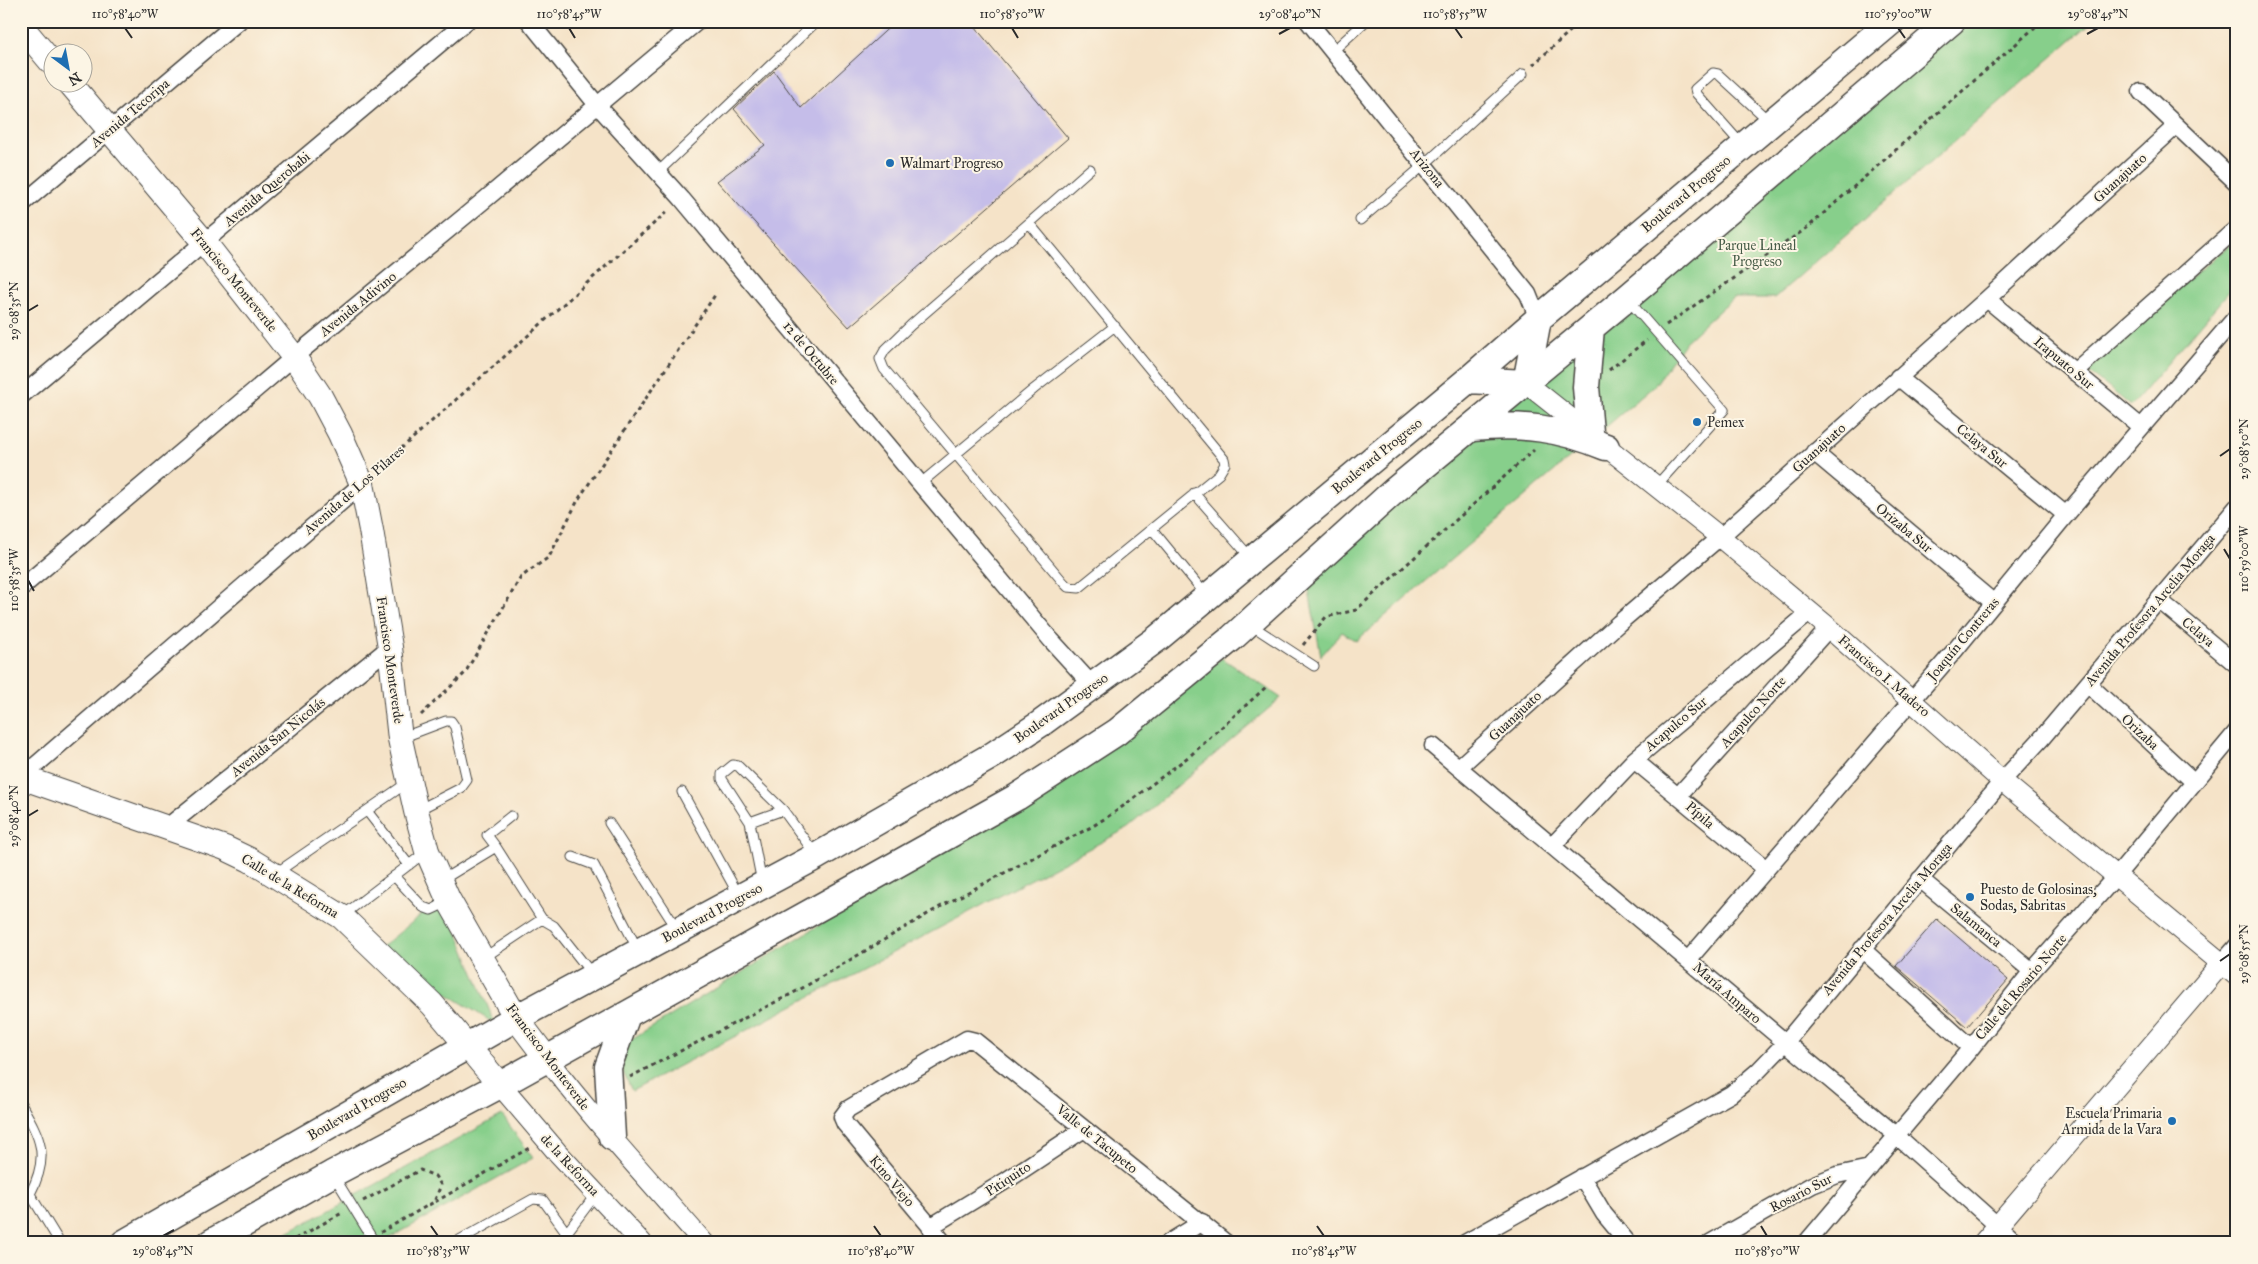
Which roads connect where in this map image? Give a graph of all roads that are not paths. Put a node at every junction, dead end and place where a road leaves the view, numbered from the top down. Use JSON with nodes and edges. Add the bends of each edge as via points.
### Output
{"nodes":[{"id":1,"x":240,"y":21,"type":"edge"},
{"id":2,"x":467,"y":21,"type":"edge"},
{"id":3,"x":529,"y":21,"type":"edge"},
{"id":4,"x":698,"y":21,"type":"edge"},
{"id":5,"x":817,"y":21,"type":"edge"},
{"id":6,"x":1308,"y":21,"type":"edge"},
{"id":7,"x":1366,"y":21,"type":"edge"},
{"id":8,"x":1892,"y":21,"type":"edge"},
{"id":9,"x":1952,"y":21,"type":"edge"},
{"id":10,"x":21,"y":26,"type":"edge"},
{"id":11,"x":1333,"y":50,"type":"junction"},
{"id":12,"x":42,"y":51,"type":"edge"},
{"id":13,"x":1523,"y":74,"type":"road end"},
{"id":14,"x":77,"y":92,"type":"edge"},
{"id":15,"x":2141,"y":92,"type":"dead end"},
{"id":16,"x":598,"y":106,"type":"junction"},
{"id":17,"x":1771,"y":123,"type":"junction"},
{"id":18,"x":2176,"y":126,"type":"junction"},
{"id":19,"x":110,"y":131,"type":"junction"},
{"id":20,"x":1743,"y":146,"type":"junction"},
{"id":21,"x":1424,"y":165,"type":"junction"},
{"id":22,"x":1090,"y":169,"type":"dead end"},
{"id":23,"x":658,"y":172,"type":"junction"},
{"id":24,"x":2237,"y":182,"type":"edge"},
{"id":25,"x":21,"y":205,"type":"edge"},
{"id":26,"x":1360,"y":220,"type":"dead end"},
{"id":27,"x":1029,"y":223,"type":"junction"},
{"id":28,"x":2237,"y":228,"type":"edge"},
{"id":29,"x":204,"y":242,"type":"junction"},
{"id":30,"x":1627,"y":298,"type":"junction"},
{"id":31,"x":1987,"y":299,"type":"junction"},
{"id":32,"x":2237,"y":316,"type":"edge"},
{"id":33,"x":1538,"y":319,"type":"junction"},
{"id":34,"x":1115,"y":326,"type":"junction"},
{"id":35,"x":1592,"y":328,"type":"junction"},
{"id":36,"x":294,"y":357,"type":"junction"},
{"id":37,"x":2074,"y":372,"type":"junction"},
{"id":38,"x":1898,"y":377,"type":"junction"},
{"id":39,"x":1468,"y":380,"type":"junction"},
{"id":40,"x":1526,"y":383,"type":"junction"},
{"id":41,"x":21,"y":396,"type":"edge"},
{"id":42,"x":2141,"y":427,"type":"junction"},
{"id":43,"x":1472,"y":428,"type":"junction"},
{"id":44,"x":1598,"y":439,"type":"junction"},
{"id":45,"x":1814,"y":452,"type":"junction"},
{"id":46,"x":956,"y":454,"type":"junction"},
{"id":47,"x":921,"y":483,"type":"junction"},
{"id":48,"x":362,"y":484,"type":"junction"},
{"id":49,"x":1656,"y":486,"type":"junction"},
{"id":50,"x":1194,"y":493,"type":"junction"},
{"id":51,"x":2237,"y":507,"type":"edge"},
{"id":52,"x":2066,"y":515,"type":"junction"},
{"id":53,"x":1152,"y":529,"type":"junction"},
{"id":54,"x":1720,"y":537,"type":"junction"},
{"id":55,"x":1252,"y":559,"type":"junction"},
{"id":56,"x":21,"y":588,"type":"edge"},
{"id":57,"x":1207,"y":597,"type":"junction"},
{"id":58,"x":2159,"y":600,"type":"junction"},
{"id":59,"x":1994,"y":603,"type":"junction"},
{"id":60,"x":1809,"y":613,"type":"junction"},
{"id":61,"x":1248,"y":623,"type":"junction"},
{"id":62,"x":1829,"y":628,"type":"junction"},
{"id":63,"x":390,"y":647,"type":"junction"},
{"id":64,"x":2237,"y":665,"type":"edge"},
{"id":65,"x":1314,"y":666,"type":"dead end"},
{"id":66,"x":2088,"y":684,"type":"junction"},
{"id":67,"x":1093,"y":686,"type":"junction"},
{"id":68,"x":1912,"y":700,"type":"junction"},
{"id":69,"x":2237,"y":731,"type":"edge"},
{"id":70,"x":400,"y":737,"type":"junction"},
{"id":71,"x":1433,"y":746,"type":"dead end"},
{"id":72,"x":1634,"y":760,"type":"junction"},
{"id":73,"x":1459,"y":767,"type":"junction"},
{"id":74,"x":22,"y":777,"type":"edge"},
{"id":75,"x":409,"y":781,"type":"junction"},
{"id":76,"x":2002,"y":781,"type":"junction"},
{"id":77,"x":2193,"y":781,"type":"junction"},
{"id":78,"x":682,"y":792,"type":"dead end"},
{"id":79,"x":1678,"y":796,"type":"junction"},
{"id":80,"x":367,"y":810,"type":"junction"},
{"id":81,"x":783,"y":810,"type":"junction"},
{"id":82,"x":416,"y":811,"type":"junction"},
{"id":83,"x":511,"y":816,"type":"dead end"},
{"id":84,"x":750,"y":822,"type":"junction"},
{"id":85,"x":609,"y":823,"type":"dead end"},
{"id":86,"x":166,"y":828,"type":"junction"},
{"id":87,"x":1553,"y":845,"type":"junction"},
{"id":88,"x":496,"y":847,"type":"junction"},
{"id":89,"x":816,"y":856,"type":"junction"},
{"id":90,"x":573,"y":857,"type":"dead end"},
{"id":91,"x":418,"y":858,"type":"junction"},
{"id":92,"x":1766,"y":870,"type":"junction"},
{"id":93,"x":274,"y":875,"type":"junction"},
{"id":94,"x":2117,"y":875,"type":"junction"},
{"id":95,"x":394,"y":876,"type":"junction"},
{"id":96,"x":1920,"y":879,"type":"junction"},
{"id":97,"x":763,"y":886,"type":"junction"},
{"id":98,"x":445,"y":891,"type":"junction"},
{"id":99,"x":740,"y":898,"type":"junction"},
{"id":100,"x":342,"y":917,"type":"junction"},
{"id":101,"x":542,"y":919,"type":"junction"},
{"id":102,"x":679,"y":931,"type":"junction"},
{"id":103,"x":2237,"y":946,"type":"edge"},
{"id":104,"x":1862,"y":949,"type":"junction"},
{"id":105,"x":640,"y":952,"type":"junction"},
{"id":106,"x":482,"y":959,"type":"junction"},
{"id":107,"x":1688,"y":960,"type":"junction"},
{"id":108,"x":2229,"y":970,"type":"edge"},
{"id":109,"x":2032,"y":971,"type":"junction"},
{"id":110,"x":594,"y":976,"type":"junction"},
{"id":111,"x":627,"y":1015,"type":"junction"},
{"id":112,"x":516,"y":1018,"type":"junction"},
{"id":113,"x":968,"y":1039,"type":"joint"},
{"id":114,"x":1785,"y":1043,"type":"junction"},
{"id":115,"x":468,"y":1045,"type":"junction"},
{"id":116,"x":1971,"y":1048,"type":"junction"},
{"id":117,"x":547,"y":1059,"type":"junction"},
{"id":118,"x":500,"y":1085,"type":"junction"},
{"id":119,"x":21,"y":1104,"type":"edge"},
{"id":120,"x":1084,"y":1129,"type":"junction"},
{"id":121,"x":1897,"y":1136,"type":"junction"},
{"id":122,"x":612,"y":1137,"type":"junction"},
{"id":123,"x":1870,"y":1168,"type":"junction"},
{"id":124,"x":332,"y":1174,"type":"junction"},
{"id":125,"x":1582,"y":1177,"type":"junction"},
{"id":126,"x":21,"y":1186,"type":"edge"},
{"id":127,"x":30,"y":1194,"type":"junction"},
{"id":128,"x":596,"y":1194,"type":"junction"},
{"id":129,"x":1202,"y":1222,"type":"junction"},
{"id":130,"x":1997,"y":1226,"type":"junction"},
{"id":131,"x":930,"y":1227,"type":"junction"},
{"id":132,"x":567,"y":1232,"type":"junction"},
{"id":133,"x":374,"y":1240,"type":"edge"},
{"id":134,"x":60,"y":1243,"type":"edge"},
{"id":135,"x":124,"y":1243,"type":"edge"},
{"id":136,"x":210,"y":1243,"type":"edge"},
{"id":137,"x":454,"y":1243,"type":"edge"},
{"id":138,"x":559,"y":1243,"type":"edge"},
{"id":139,"x":574,"y":1243,"type":"edge"},
{"id":140,"x":642,"y":1243,"type":"edge"},
{"id":141,"x":704,"y":1243,"type":"edge"},
{"id":142,"x":944,"y":1243,"type":"edge"},
{"id":143,"x":1168,"y":1243,"type":"edge"},
{"id":144,"x":1226,"y":1243,"type":"edge"},
{"id":145,"x":1465,"y":1243,"type":"edge"},
{"id":146,"x":1628,"y":1243,"type":"edge"},
{"id":147,"x":1710,"y":1243,"type":"edge"},
{"id":148,"x":1806,"y":1243,"type":"edge"},
{"id":149,"x":1983,"y":1243,"type":"edge"},
{"id":150,"x":2018,"y":1243,"type":"edge"}],
"edges":[{"from":1,"to":19,"type":"street","name":"Avenida Tecoripa"},
{"from":2,"to":29,"type":"street","name":"Avenida Querobabi"},
{"from":3,"to":16,"type":"street","name":"12 de Octubre"},
{"from":4,"to":16,"type":"street","name":"Avenida Adivino"},
{"from":5,"to":23,"type":"lane"},
{"from":6,"to":11,"type":"street","name":"Arizona"},
{"from":7,"to":11,"type":"lane"},
{"from":8,"to":17,"type":"main road","name":"Boulevard Progreso"},
{"from":9,"to":30,"type":"main road"},
{"from":10,"to":12,"type":"main road"},
{"from":11,"to":21,"type":"street","name":"Arizona"},
{"from":13,"to":21,"type":"lane"},
{"from":14,"to":19,"type":"main road","name":"Francisco Monteverde"},
{"from":15,"to":18,"type":"street"},
{"from":16,"to":23,"type":"street","name":"12 de Octubre"},
{"from":16,"to":36,"type":"street","name":"Avenida Adivino"},
{"from":17,"to":20,"type":"main road","name":"Boulevard Progreso"},
{"from":17,"to":20,"type":"lane","via":[[1718,74],[1707,78],[1695,89],[1696,94]]},
{"from":18,"to":24,"type":"street"},
{"from":18,"to":31,"type":"street","name":"Guanajuato"},
{"from":19,"to":25,"type":"street","name":"Avenida Tecoripa"},
{"from":19,"to":29,"type":"main road","name":"Francisco Monteverde"},
{"from":20,"to":33,"type":"main road","name":"Boulevard Progreso"},
{"from":21,"to":26,"type":"lane"},
{"from":21,"to":33,"type":"street","name":"Arizona","via":[[1528,294]]},
{"from":22,"to":27,"type":"lane"},
{"from":23,"to":47,"type":"street","name":"12 de Octubre"},
{"from":27,"to":34,"type":"lane"},
{"from":27,"to":46,"type":"lane","via":[[910,325],[880,359],[884,369]]},
{"from":28,"to":37,"type":"street"},
{"from":29,"to":36,"type":"main road","name":"Francisco Monteverde"},
{"from":29,"to":41,"type":"street","name":"Avenida Querobabi"},
{"from":30,"to":35,"type":"main road"},
{"from":30,"to":49,"type":"lane","via":[[1724,410]]},
{"from":31,"to":37,"type":"street","name":"Irapuato Sur"},
{"from":31,"to":38,"type":"street","name":"Guanajuato"},
{"from":32,"to":42,"type":"street","name":"Joaquín Contreras"},
{"from":33,"to":39,"type":"main road","name":"Boulevard Progreso"},
{"from":33,"to":40,"type":"main road"},
{"from":34,"to":46,"type":"lane"},
{"from":34,"to":50,"type":"lane","via":[[1224,459],[1219,474]]},
{"from":35,"to":40,"type":"main road"},
{"from":35,"to":44,"type":"main road","via":[[1586,387]]},
{"from":36,"to":48,"type":"main road","name":"Francisco Monteverde","via":[[324,404]]},
{"from":36,"to":56,"type":"street","name":"Avenida Adivino"},
{"from":37,"to":42,"type":"street","name":"Irapuato Sur"},
{"from":38,"to":45,"type":"street","name":"Guanajuato"},
{"from":38,"to":52,"type":"street","name":"Celaya Sur"},
{"from":39,"to":40,"type":"main road"},
{"from":39,"to":55,"type":"main road","name":"Boulevard Progreso"},
{"from":40,"to":43,"type":"main road"},
{"from":40,"to":44,"type":"street","name":"Francisco I. Madero"},
{"from":42,"to":52,"type":"street","name":"Joaquín Contreras"},
{"from":43,"to":44,"type":"main road","via":[[1499,425],[1545,428]]},
{"from":43,"to":61,"type":"main road","via":[[1360,520]]},
{"from":44,"to":49,"type":"street","name":"Francisco I. Madero"},
{"from":45,"to":54,"type":"street","name":"Guanajuato"},
{"from":45,"to":59,"type":"street","name":"Orizaba Sur"},
{"from":46,"to":47,"type":"lane"},
{"from":46,"to":53,"type":"lane","via":[[1068,587],[1084,585]]},
{"from":47,"to":67,"type":"street","name":"12 de Octubre"},
{"from":48,"to":63,"type":"main road","name":"Francisco Monteverde"},
{"from":48,"to":74,"type":"street","name":"Avenida de Los Pilares"},
{"from":49,"to":54,"type":"street","name":"Francisco I. Madero"},
{"from":50,"to":53,"type":"lane"},
{"from":50,"to":55,"type":"lane"},
{"from":51,"to":58,"type":"street","name":"Avenida Profesora Arcelia Moraga"},
{"from":52,"to":59,"type":"street","name":"Joaquín Contreras"},
{"from":53,"to":57,"type":"lane"},
{"from":54,"to":60,"type":"street","name":"Francisco I. Madero"},
{"from":54,"to":73,"type":"street","name":"Guanajuato"},
{"from":55,"to":57,"type":"main road","name":"Boulevard Progreso"},
{"from":57,"to":67,"type":"main road","name":"Boulevard Progreso"},
{"from":58,"to":64,"type":"street","name":"Celaya"},
{"from":58,"to":66,"type":"street","name":"Avenida Profesora Arcelia Moraga"},
{"from":59,"to":68,"type":"street","name":"Joaquín Contreras"},
{"from":60,"to":62,"type":"street","name":"Francisco I. Madero"},
{"from":60,"to":72,"type":"street","name":"Acapulco Sur"},
{"from":61,"to":65,"type":"lane"},
{"from":61,"to":111,"type":"main road","via":[[1117,732],[1017,797]]},
{"from":62,"to":68,"type":"street","name":"Francisco I. Madero"},
{"from":62,"to":79,"type":"street","name":"Acapulco Norte"},
{"from":63,"to":70,"type":"main road","name":"Francisco Monteverde"},
{"from":63,"to":86,"type":"street","name":"Avenida San Nicolás"},
{"from":66,"to":76,"type":"street","name":"Avenida Profesora Arcelia Moraga"},
{"from":66,"to":77,"type":"street","name":"Orizaba"},
{"from":67,"to":89,"type":"main road","name":"Boulevard Progreso","via":[[994,755]]},
{"from":68,"to":76,"type":"street","name":"Francisco I. Madero"},
{"from":68,"to":92,"type":"street","name":"Joaquín Contreras"},
{"from":69,"to":77,"type":"street","name":"Calle del Rosario Norte"},
{"from":70,"to":75,"type":"main road","name":"Francisco Monteverde"},
{"from":70,"to":82,"type":"lane","via":[[451,721],[467,780],[461,788]]},
{"from":71,"to":73,"type":"street","name":"María Amparo"},
{"from":72,"to":79,"type":"street","name":"Pípila"},
{"from":72,"to":87,"type":"street","name":"Acapulco Sur"},
{"from":73,"to":87,"type":"street","name":"María Amparo"},
{"from":74,"to":86,"type":"main road","name":"Calle de la Reforma"},
{"from":75,"to":80,"type":"lane"},
{"from":75,"to":82,"type":"main road","name":"Francisco Monteverde"},
{"from":76,"to":94,"type":"street","name":"Francisco I. Madero"},
{"from":76,"to":96,"type":"street","name":"Avenida Profesora Arcelia Moraga"},
{"from":77,"to":94,"type":"street","name":"Calle del Rosario Norte"},
{"from":78,"to":99,"type":"lane"},
{"from":79,"to":92,"type":"street","name":"Pípila"},
{"from":80,"to":91,"type":"lane"},
{"from":80,"to":93,"type":"lane"},
{"from":81,"to":84,"type":"lane"},
{"from":81,"to":84,"type":"lane","via":[[738,766],[733,765],[722,774],[722,779]]},
{"from":81,"to":89,"type":"lane"},
{"from":82,"to":91,"type":"main road","name":"Francisco Monteverde"},
{"from":83,"to":88,"type":"lane","via":[[487,835]]},
{"from":84,"to":97,"type":"lane"},
{"from":85,"to":102,"type":"lane"},
{"from":86,"to":93,"type":"main road","name":"Calle de la Reforma","via":[[225,848]]},
{"from":87,"to":107,"type":"street","name":"María Amparo"},
{"from":88,"to":98,"type":"lane"},
{"from":88,"to":101,"type":"lane"},
{"from":89,"to":97,"type":"main road","name":"Boulevard Progreso"},
{"from":90,"to":105,"type":"lane","via":[[594,865]]},
{"from":91,"to":95,"type":"lane"},
{"from":91,"to":98,"type":"main road","name":"Francisco Monteverde"},
{"from":92,"to":107,"type":"street","name":"Joaquín Contreras"},
{"from":93,"to":100,"type":"main road","name":"Calle de la Reforma"},
{"from":94,"to":108,"type":"street","name":"Francisco I. Madero"},
{"from":94,"to":109,"type":"street","name":"Calle del Rosario Norte"},
{"from":95,"to":98,"type":"lane","via":[[424,908],[431,910]]},
{"from":95,"to":100,"type":"lane"},
{"from":96,"to":104,"type":"street","name":"Avenida Profesora Arcelia Moraga"},
{"from":96,"to":109,"type":"street","name":"Salamanca"},
{"from":97,"to":99,"type":"main road","name":"Boulevard Progreso"},
{"from":98,"to":106,"type":"main road","name":"Francisco Monteverde"},
{"from":99,"to":102,"type":"main road","name":"Boulevard Progreso"},
{"from":100,"to":115,"type":"main road","name":"Calle de la Reforma","via":[[414,984]]},
{"from":101,"to":106,"type":"lane"},
{"from":101,"to":110,"type":"lane","via":[[554,926]]},
{"from":102,"to":105,"type":"main road","name":"Boulevard Progreso"},
{"from":103,"to":108,"type":"street"},
{"from":104,"to":114,"type":"street","name":"Avenida Profesora Arcelia Moraga"},
{"from":104,"to":116,"type":"street"},
{"from":105,"to":110,"type":"main road","name":"Boulevard Progreso"},
{"from":106,"to":112,"type":"main road","name":"Francisco Monteverde"},
{"from":107,"to":114,"type":"street","name":"María Amparo"},
{"from":108,"to":130,"type":"street"},
{"from":109,"to":116,"type":"street","name":"Calle del Rosario Norte"},
{"from":110,"to":112,"type":"main road","name":"Boulevard Progreso"},
{"from":111,"to":117,"type":"main road"},
{"from":111,"to":122,"type":"main road","via":[[608,1067]]},
{"from":112,"to":115,"type":"main road","name":"Boulevard Progreso"},
{"from":112,"to":117,"type":"main road","name":"Francisco Monteverde"},
{"from":113,"to":120,"type":"street","name":"Valle de Tacupeto","via":[[975,1041]]},
{"from":113,"to":131,"type":"street","name":"Kino Viejo","via":[[848,1109],[842,1117]]},
{"from":114,"to":121,"type":"street","name":"María Amparo"},
{"from":114,"to":125,"type":"street","name":"Avenida Profesora Arcelia Moraga","via":[[1731,1094]]},
{"from":115,"to":118,"type":"main road","name":"Calle de la Reforma"},
{"from":115,"to":135,"type":"main road","name":"Boulevard Progreso"},
{"from":116,"to":121,"type":"street","name":"Calle del Rosario Norte"},
{"from":117,"to":118,"type":"main road"},
{"from":117,"to":122,"type":"street","name":"Francisco Monteverde"},
{"from":118,"to":124,"type":"main road"},
{"from":118,"to":128,"type":"street","name":"de la Reforma"},
{"from":119,"to":127,"type":"lane","via":[[39,1140],[43,1161]]},
{"from":120,"to":129,"type":"street","name":"Valle de Tacupeto"},
{"from":120,"to":131,"type":"street","name":"Pitiquito"},
{"from":121,"to":123,"type":"street","name":"Calle del Rosario Norte"},
{"from":121,"to":130,"type":"street","name":"María Amparo"},
{"from":122,"to":141,"type":"street","name":"Francisco Monteverde"},
{"from":123,"to":147,"type":"street","name":"Rosario Sur","via":[[1837,1175],[1812,1185]]},
{"from":123,"to":148,"type":"street","name":"Calle del Rosario Norte"},
{"from":124,"to":133,"type":"lane"},
{"from":124,"to":136,"type":"main road"},
{"from":125,"to":145,"type":"street","name":"Avenida Profesora Arcelia Moraga"},
{"from":125,"to":146,"type":"street","via":[[1604,1214]]},
{"from":126,"to":127,"type":"lane"},
{"from":127,"to":134,"type":"lane"},
{"from":128,"to":132,"type":"lane"},
{"from":128,"to":140,"type":"street","name":"de la Reforma"},
{"from":129,"to":143,"type":"street"},
{"from":129,"to":144,"type":"street","name":"Valle de Tacupeto"},
{"from":130,"to":149,"type":"street"},
{"from":130,"to":150,"type":"street","name":"María Amparo"},
{"from":131,"to":142,"type":"street","name":"Kino Viejo"},
{"from":132,"to":137,"type":"lane","via":[[543,1200],[536,1198]]},
{"from":132,"to":138,"type":"lane"},
{"from":132,"to":139,"type":"lane"}]}
